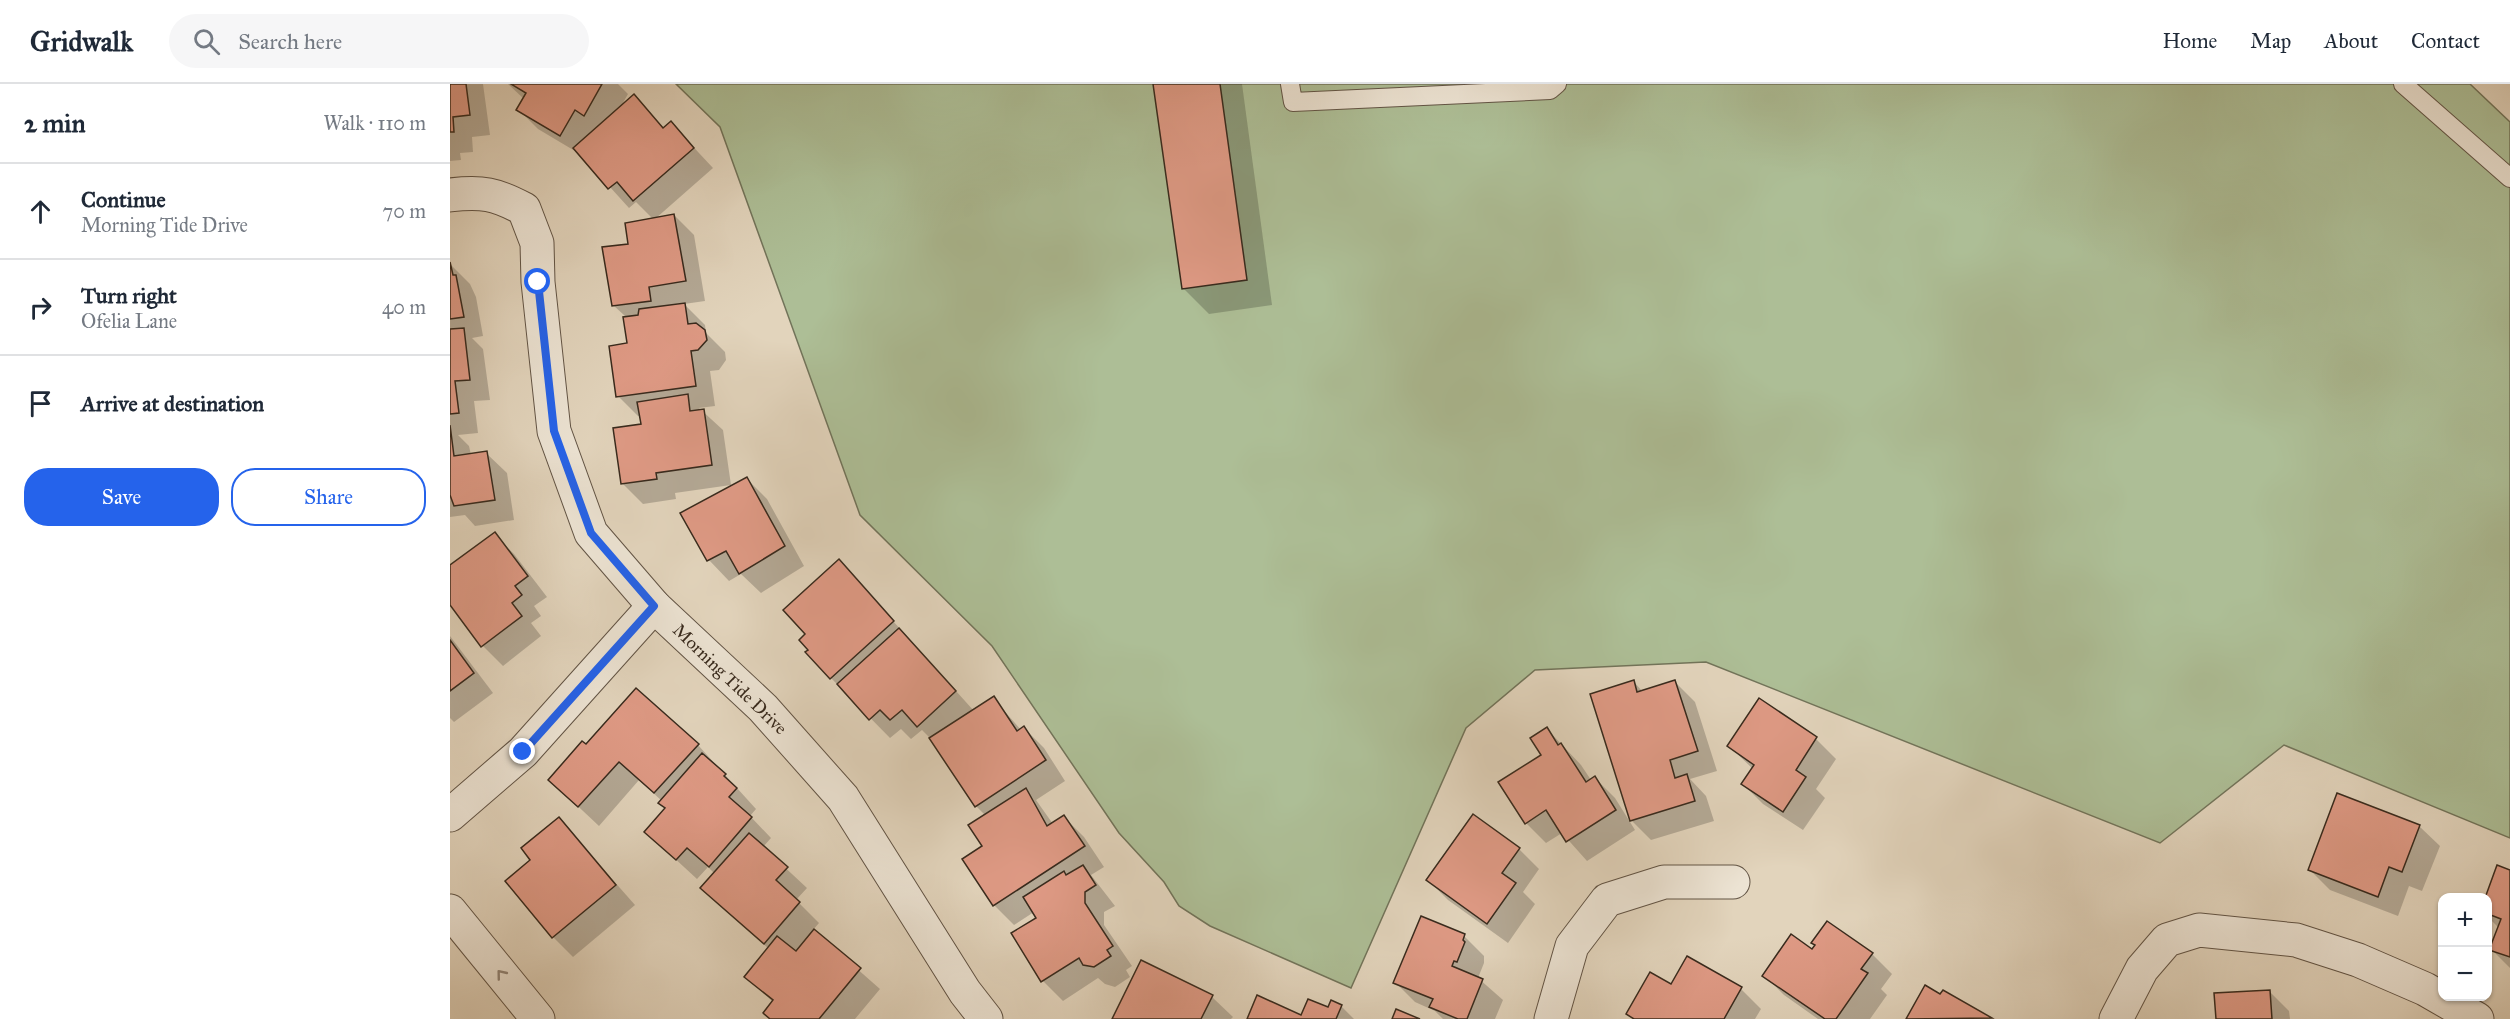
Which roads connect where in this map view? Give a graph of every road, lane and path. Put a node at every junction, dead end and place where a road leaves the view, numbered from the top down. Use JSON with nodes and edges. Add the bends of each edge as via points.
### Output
{"nodes":[{"id":1,"x":1290,"y":84,"type":"edge"},
{"id":2,"x":1557,"y":84,"type":"edge"},
{"id":3,"x":2403,"y":84,"type":"edge"},
{"id":4,"x":1437,"y":90,"type":"edge"},
{"id":5,"x":2510,"y":178,"type":"edge"},
{"id":6,"x":450,"y":195,"type":"edge"},
{"id":7,"x":654,"y":606,"type":"junction"},
{"id":8,"x":450,"y":815,"type":"edge"},
{"id":9,"x":1733,"y":882,"type":"dead end"},
{"id":10,"x":450,"y":911,"type":"edge"},
{"id":11,"x":538,"y":1019,"type":"edge"},
{"id":12,"x":986,"y":1019,"type":"edge"},
{"id":13,"x":1551,"y":1019,"type":"edge"},
{"id":14,"x":2116,"y":1019,"type":"edge"},
{"id":15,"x":2477,"y":1019,"type":"edge"}],
"edges":[{"from":1,"to":4,"type":"lane","via":[[1293,102]]},
{"from":2,"to":4,"type":"lane","via":[[1550,90]]},
{"from":3,"to":5,"type":"lane"},
{"from":6,"to":7,"type":"street","name":"Morning Tide Drive","via":[[478,192],[502,197],[524,208],[537,243],[554,431],[591,533]]},
{"from":7,"to":8,"type":"street","via":[[523,752]]},
{"from":7,"to":12,"type":"street","name":"Morning Tide Drive","via":[[763,708],[843,798]]},
{"from":9,"to":13,"type":"street","via":[[1664,882],[1607,900],[1572,946]]},
{"from":11,"to":10,"type":"street","one_way":true},
{"from":14,"to":15,"type":"street","via":[[2142,969],[2167,940],[2199,930],[2296,940],[2358,960],[2425,989]]}]}
